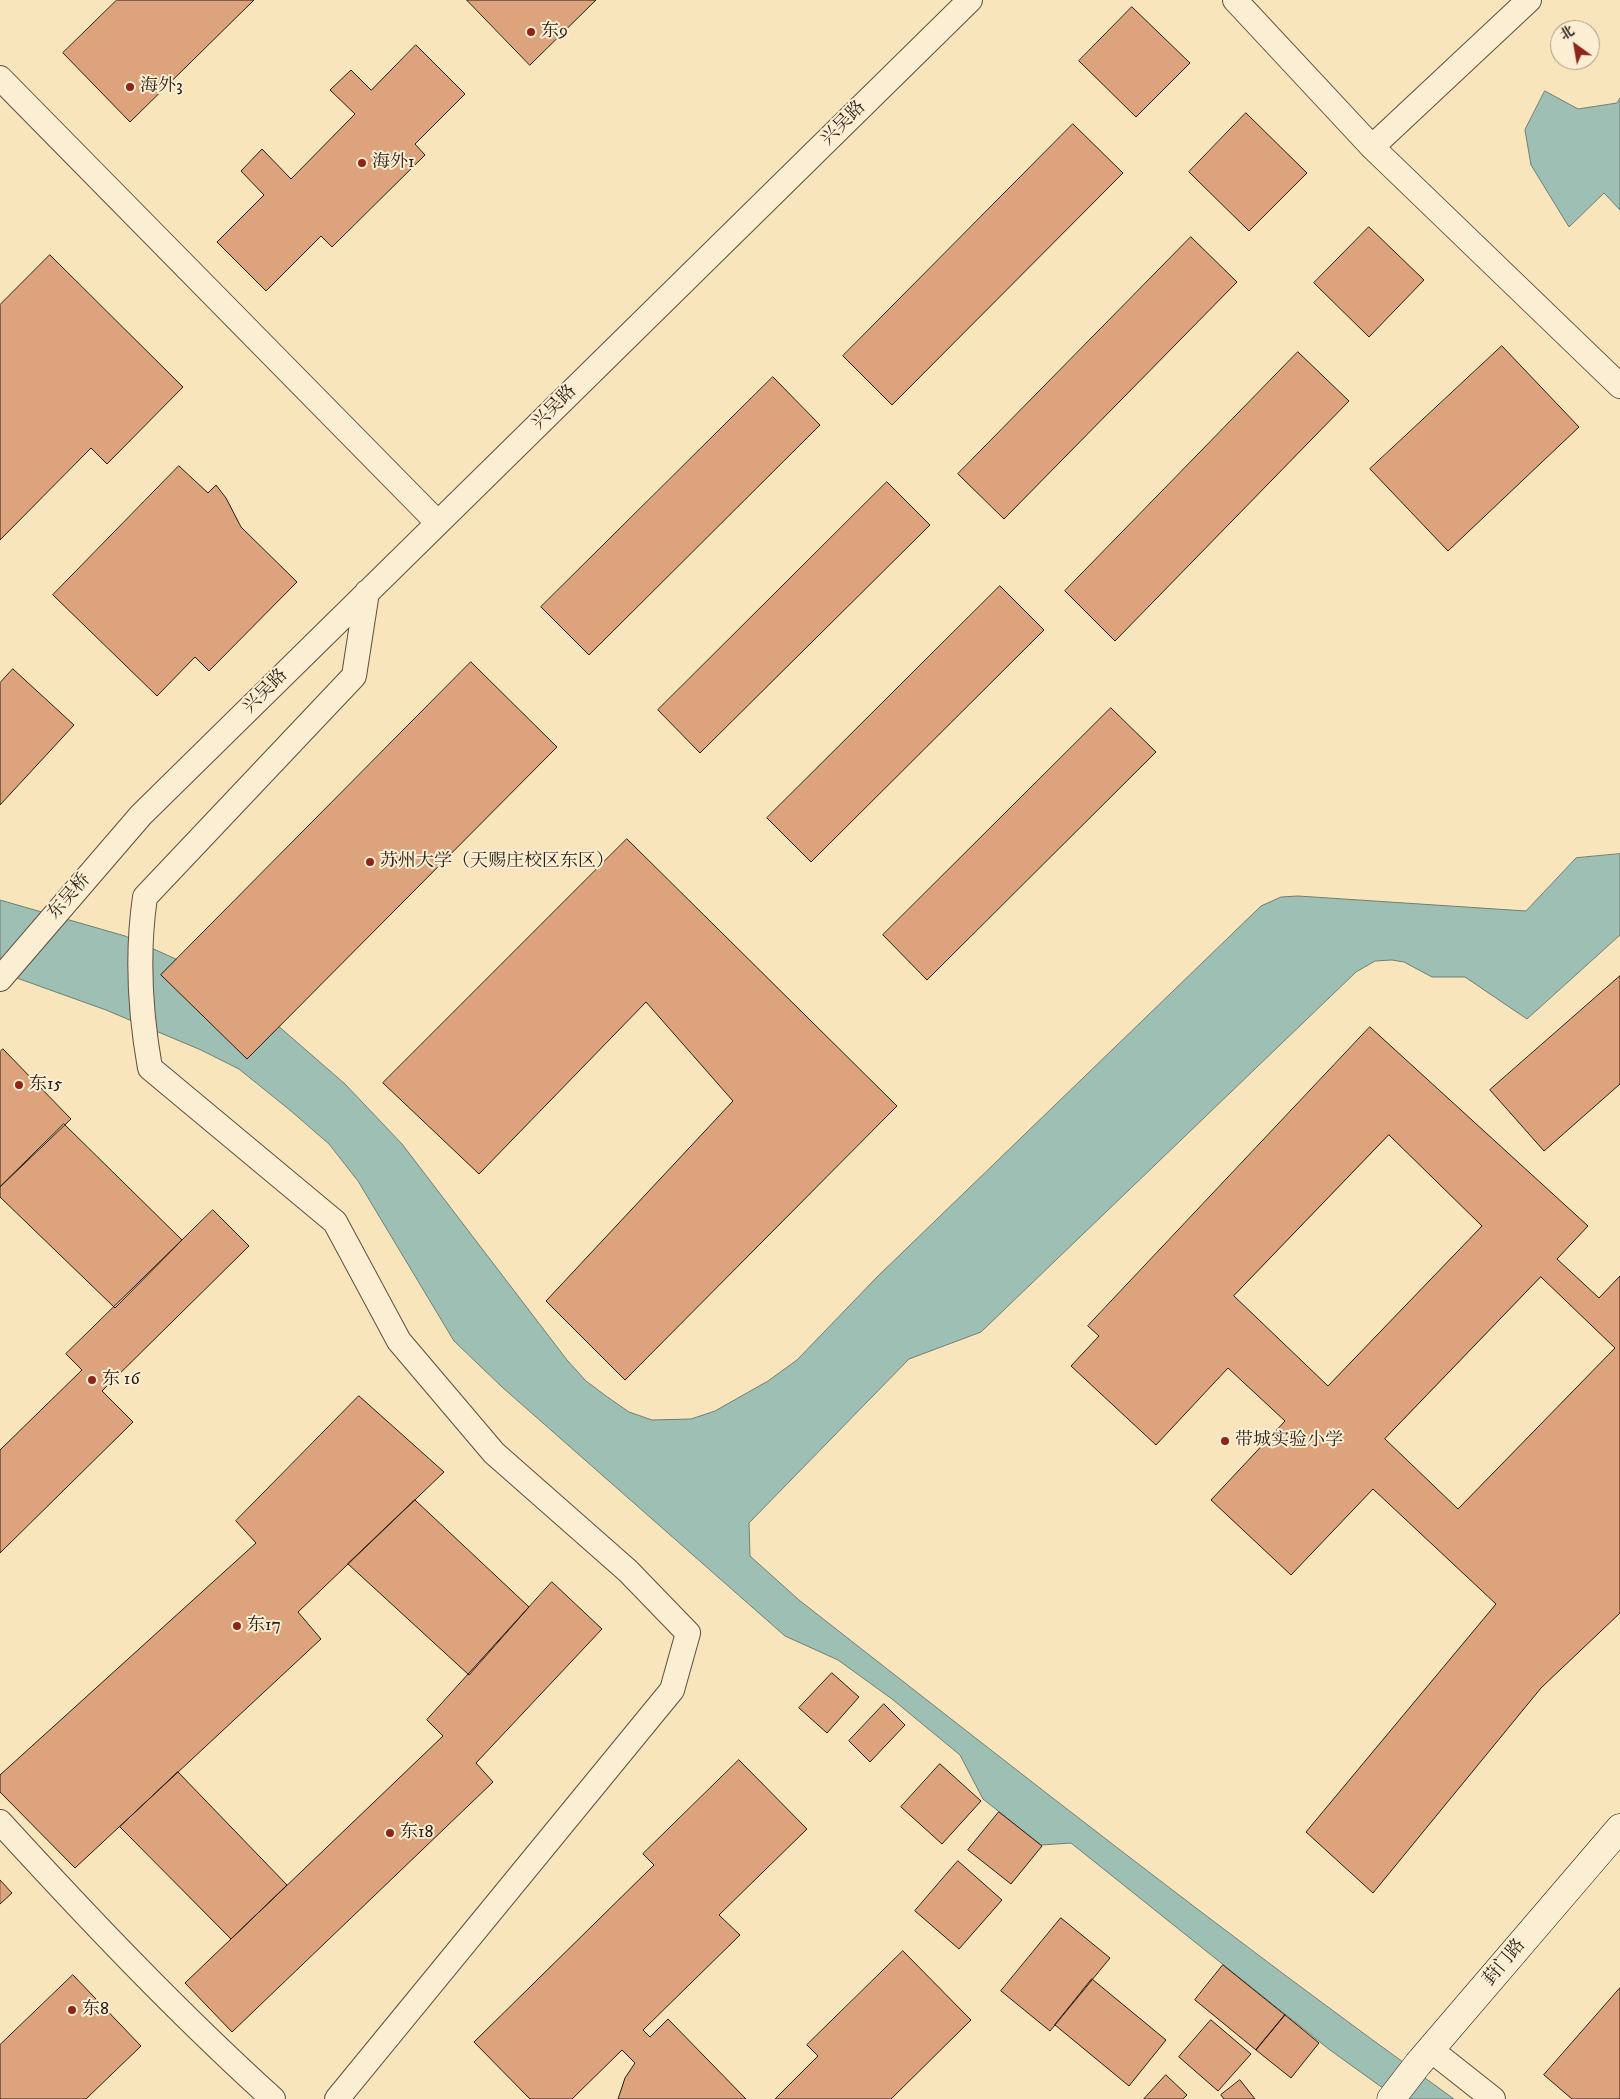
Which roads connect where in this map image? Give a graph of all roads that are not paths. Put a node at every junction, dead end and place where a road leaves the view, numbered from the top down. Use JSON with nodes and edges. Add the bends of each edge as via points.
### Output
{"nodes":[{"id":1,"x":970,"y":0,"type":"edge"},
{"id":2,"x":1236,"y":0,"type":"edge"},
{"id":3,"x":1529,"y":0,"type":"edge"},
{"id":4,"x":0,"y":78,"type":"edge"},
{"id":5,"x":1372,"y":147,"type":"junction"},
{"id":6,"x":1620,"y":386,"type":"edge"},
{"id":7,"x":438,"y":523,"type":"junction"},
{"id":8,"x":367,"y":592,"type":"junction"},
{"id":9,"x":141,"y":816,"type":"joint"},
{"id":10,"x":0,"y":979,"type":"edge"},
{"id":11,"x":0,"y":1822,"type":"edge"},
{"id":12,"x":1620,"y":1828,"type":"edge"},
{"id":13,"x":1424,"y":2057,"type":"junction"},
{"id":14,"x":273,"y":2099,"type":"edge"},
{"id":15,"x":337,"y":2099,"type":"edge"},
{"id":16,"x":1391,"y":2099,"type":"edge"},
{"id":17,"x":1493,"y":2099,"type":"edge"}],
"edges":[{"from":1,"to":7,"type":"lane","name":"兴吴路"},
{"from":2,"to":5,"type":"lane"},
{"from":3,"to":5,"type":"lane"},
{"from":4,"to":7,"type":"lane"},
{"from":5,"to":6,"type":"lane"},
{"from":7,"to":8,"type":"lane","name":"兴吴路"},
{"from":8,"to":9,"type":"lane","name":"兴吴路"},
{"from":8,"to":15,"type":"lane","via":[[354,676],[145,897],[140,928],[144,1033],[150,1068],[335,1222],[399,1342],[494,1453],[628,1571],[688,1633],[672,1690]]},
{"from":9,"to":10,"type":"lane","name":"东吴桥"},
{"from":11,"to":14,"type":"lane","via":[[203,2036]]},
{"from":12,"to":13,"type":"main road","name":"葑门路"},
{"from":13,"to":16,"type":"main road","name":"葑门路"},
{"from":13,"to":17,"type":"lane"}]}
